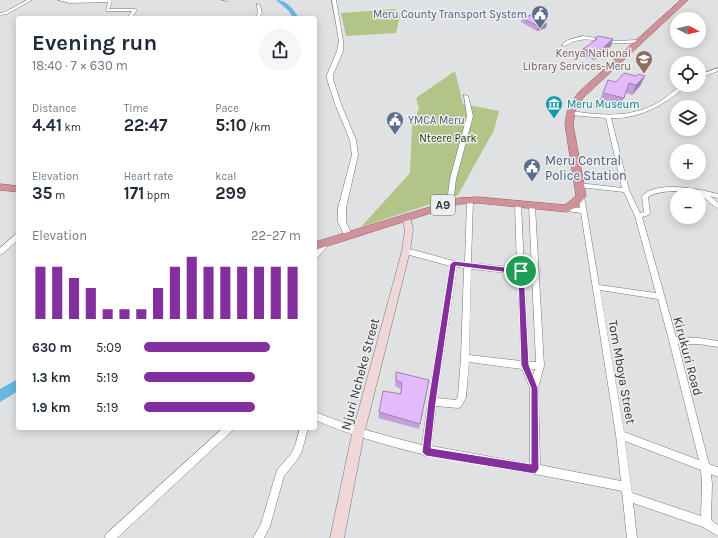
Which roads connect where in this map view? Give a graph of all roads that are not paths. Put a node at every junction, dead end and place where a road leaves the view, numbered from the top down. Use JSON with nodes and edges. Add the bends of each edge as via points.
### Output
{"nodes":[{"id":1,"x":30,"y":0,"type":"edge"},
{"id":2,"x":60,"y":0,"type":"edge"},
{"id":3,"x":334,"y":0,"type":"edge"},
{"id":4,"x":685,"y":0,"type":"edge"},
{"id":5,"x":258,"y":5,"type":"dead end"},
{"id":6,"x":0,"y":14,"type":"edge"},
{"id":7,"x":131,"y":16,"type":"edge"},
{"id":8,"x":258,"y":16,"type":"edge"},
{"id":9,"x":639,"y":42,"type":"junction"},
{"id":10,"x":563,"y":45,"type":"dead end"},
{"id":11,"x":718,"y":69,"type":"edge"},
{"id":12,"x":706,"y":74,"type":"edge"},
{"id":13,"x":675,"y":92,"type":"edge"},
{"id":14,"x":466,"y":96,"type":"dead end"},
{"id":15,"x":570,"y":113,"type":"junction"},
{"id":16,"x":608,"y":117,"type":"junction"},
{"id":17,"x":579,"y":185,"type":"junction"},
{"id":18,"x":0,"y":187,"type":"edge"},
{"id":19,"x":16,"y":189,"type":"edge"},
{"id":20,"x":626,"y":190,"type":"junction"},
{"id":21,"x":670,"y":190,"type":"edge"},
{"id":22,"x":706,"y":193,"type":"edge"},
{"id":23,"x":581,"y":196,"type":"junction"},
{"id":24,"x":706,"y":196,"type":"edge"},
{"id":25,"x":718,"y":196,"type":"edge"},
{"id":26,"x":470,"y":200,"type":"junction"},
{"id":27,"x":450,"y":203,"type":"junction"},
{"id":28,"x":518,"y":204,"type":"junction"},
{"id":29,"x":532,"y":206,"type":"junction"},
{"id":30,"x":718,"y":206,"type":"edge"},
{"id":31,"x":567,"y":209,"type":"junction"},
{"id":32,"x":584,"y":211,"type":"junction"},
{"id":33,"x":638,"y":216,"type":"junction"},
{"id":34,"x":406,"y":217,"type":"junction"},
{"id":35,"x":348,"y":235,"type":"junction"},
{"id":36,"x":16,"y":238,"type":"edge"},
{"id":37,"x":328,"y":242,"type":"junction"},
{"id":38,"x":317,"y":245,"type":"edge"},
{"id":39,"x":406,"y":251,"type":"junction"},
{"id":40,"x":0,"y":252,"type":"edge"},
{"id":41,"x":317,"y":254,"type":"edge"},
{"id":42,"x":454,"y":264,"type":"junction"},
{"id":43,"x":467,"y":266,"type":"junction"},
{"id":44,"x":521,"y":271,"type":"junction"},
{"id":45,"x":534,"y":273,"type":"junction"},
{"id":46,"x":596,"y":287,"type":"junction"},
{"id":47,"x":659,"y":296,"type":"junction"},
{"id":48,"x":673,"y":340,"type":"junction"},
{"id":49,"x":718,"y":344,"type":"edge"},
{"id":50,"x":465,"y":358,"type":"junction"},
{"id":51,"x":525,"y":365,"type":"junction"},
{"id":52,"x":540,"y":366,"type":"junction"},
{"id":53,"x":534,"y":388,"type":"junction"},
{"id":54,"x":432,"y":402,"type":"junction"},
{"id":55,"x":317,"y":417,"type":"edge"},
{"id":56,"x":227,"y":430,"type":"edge"},
{"id":57,"x":304,"y":430,"type":"edge"},
{"id":58,"x":358,"y":434,"type":"junction"},
{"id":59,"x":620,"y":435,"type":"junction"},
{"id":60,"x":426,"y":452,"type":"junction"},
{"id":61,"x":705,"y":467,"type":"junction"},
{"id":62,"x":535,"y":469,"type":"junction"},
{"id":63,"x":718,"y":472,"type":"edge"},
{"id":64,"x":626,"y":492,"type":"junction"},
{"id":65,"x":706,"y":524,"type":"junction"},
{"id":66,"x":718,"y":531,"type":"edge"},
{"id":67,"x":110,"y":538,"type":"edge"},
{"id":68,"x":258,"y":538,"type":"edge"},
{"id":69,"x":337,"y":538,"type":"edge"},
{"id":70,"x":632,"y":538,"type":"edge"}],
"edges":[{"from":1,"to":6,"type":"street"},
{"from":2,"to":7,"type":"street","via":[[110,0],[107,10],[136,10]]},
{"from":3,"to":35,"type":"street","via":[[341,41],[330,79],[355,146],[342,208],[342,222]]},
{"from":4,"to":9,"type":"highway"},
{"from":5,"to":8,"type":"street"},
{"from":9,"to":10,"type":"street","via":[[615,42],[594,36],[573,40]]},
{"from":9,"to":15,"type":"highway","via":[[574,102]]},
{"from":11,"to":12,"type":"street"},
{"from":13,"to":16,"type":"street","via":[[657,106],[635,116]]},
{"from":14,"to":27,"type":"street","via":[[470,116],[453,179]]},
{"from":15,"to":16,"type":"street"},
{"from":15,"to":17,"type":"highway","via":[[569,124]]},
{"from":16,"to":20,"type":"street","name":"Kirukuri Road"},
{"from":17,"to":20,"type":"street"},
{"from":17,"to":23,"type":"highway"},
{"from":18,"to":19,"type":"highway"},
{"from":20,"to":33,"type":"street","name":"Kirukuri Road"},
{"from":21,"to":33,"type":"street","via":[[652,191],[645,196],[647,213]]},
{"from":22,"to":25,"type":"street"},
{"from":23,"to":31,"type":"highway"},
{"from":23,"to":32,"type":"street","name":"Tom Mboya Street"},
{"from":24,"to":30,"type":"street"},
{"from":26,"to":27,"type":"highway","number":"A9"},
{"from":26,"to":28,"type":"highway","number":"A9"},
{"from":26,"to":43,"type":"street"},
{"from":27,"to":34,"type":"highway","number":"A9"},
{"from":28,"to":29,"type":"highway","number":"A9"},
{"from":28,"to":44,"type":"street"},
{"from":29,"to":31,"type":"highway","number":"A9"},
{"from":29,"to":45,"type":"street"},
{"from":31,"to":32,"type":"street"},
{"from":32,"to":46,"type":"street","name":"Tom Mboya Street"},
{"from":33,"to":47,"type":"street","name":"Kirukuri Road"},
{"from":34,"to":35,"type":"highway","number":"A9"},
{"from":34,"to":39,"type":"main road","name":"Njuri Ncheke Street","via":[[409,229]]},
{"from":35,"to":37,"type":"highway","number":"A9"},
{"from":36,"to":40,"type":"street"},
{"from":37,"to":38,"type":"highway","number":"A9"},
{"from":37,"to":41,"type":"street"},
{"from":39,"to":42,"type":"street"},
{"from":39,"to":58,"type":"main road","name":"Njuri Ncheke Street"},
{"from":42,"to":43,"type":"street"},
{"from":42,"to":54,"type":"street"},
{"from":43,"to":44,"type":"street"},
{"from":43,"to":50,"type":"street"},
{"from":44,"to":45,"type":"street"},
{"from":44,"to":51,"type":"street"},
{"from":45,"to":52,"type":"street"},
{"from":46,"to":47,"type":"street"},
{"from":46,"to":59,"type":"street","name":"Tom Mboya Street"},
{"from":47,"to":48,"type":"street","name":"Kirukuri Road"},
{"from":48,"to":49,"type":"street"},
{"from":48,"to":61,"type":"street","name":"Kirukuri Road"},
{"from":50,"to":51,"type":"street"},
{"from":50,"to":54,"type":"street","via":[[462,396],[459,403]]},
{"from":51,"to":52,"type":"street"},
{"from":51,"to":53,"type":"street"},
{"from":52,"to":53,"type":"street"},
{"from":53,"to":62,"type":"street"},
{"from":54,"to":60,"type":"street"},
{"from":55,"to":58,"type":"street"},
{"from":56,"to":67,"type":"street"},
{"from":57,"to":68,"type":"street","via":[[299,448],[280,473],[265,526]]},
{"from":58,"to":60,"type":"street"},
{"from":58,"to":69,"type":"main road","name":"Njuri Ncheke Street"},
{"from":59,"to":61,"type":"street"},
{"from":59,"to":64,"type":"street","name":"Tom Mboya Street"},
{"from":60,"to":62,"type":"street"},
{"from":61,"to":63,"type":"street"},
{"from":61,"to":65,"type":"street","name":"Kirukuri Road"},
{"from":62,"to":64,"type":"street"},
{"from":64,"to":65,"type":"street"},
{"from":64,"to":70,"type":"street","name":"Tom Mboya Street"},
{"from":65,"to":66,"type":"street"}]}
